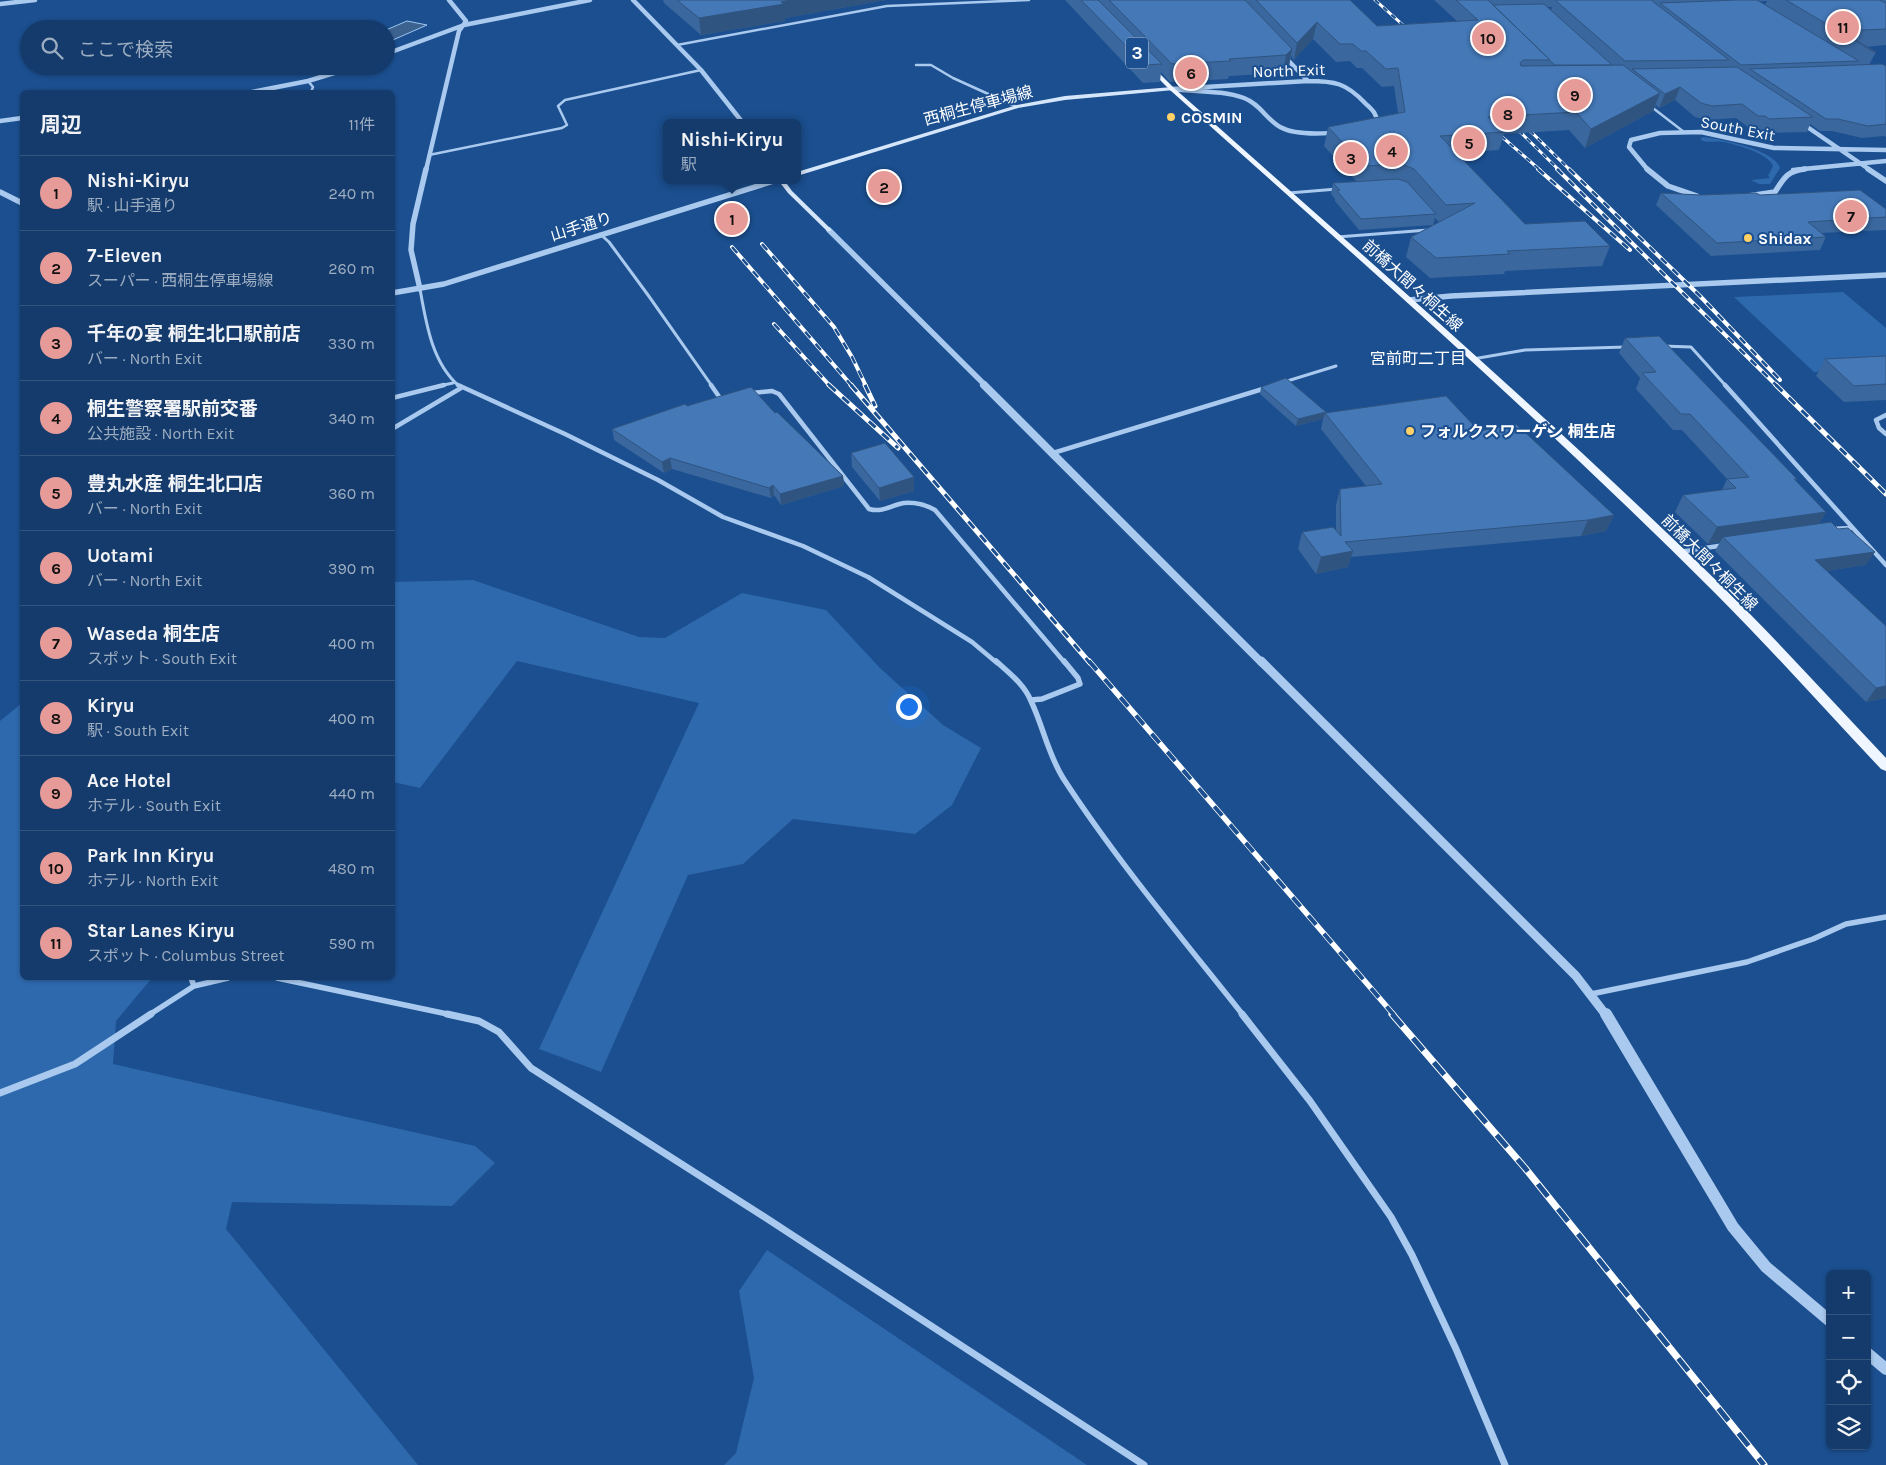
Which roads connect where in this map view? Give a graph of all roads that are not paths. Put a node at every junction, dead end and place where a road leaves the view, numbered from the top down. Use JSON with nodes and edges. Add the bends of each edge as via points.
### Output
{"nodes":[{"id":1,"x":35,"y":0,"type":"edge"},
{"id":2,"x":449,"y":0,"type":"edge"},
{"id":3,"x":590,"y":0,"type":"edge"},
{"id":4,"x":633,"y":0,"type":"edge"},
{"id":5,"x":1029,"y":0,"type":"edge"},
{"id":6,"x":0,"y":4,"type":"edge"},
{"id":7,"x":464,"y":25,"type":"junction"},
{"id":8,"x":677,"y":45,"type":"junction"},
{"id":9,"x":395,"y":51,"type":"edge"},
{"id":10,"x":1281,"y":52,"type":"edge"},
{"id":11,"x":1142,"y":58,"type":"edge"},
{"id":12,"x":916,"y":64,"type":"dead end"},
{"id":13,"x":700,"y":70,"type":"junction"},
{"id":14,"x":328,"y":75,"type":"edge"},
{"id":15,"x":308,"y":81,"type":"junction"},
{"id":16,"x":1308,"y":81,"type":"junction"},
{"id":17,"x":1172,"y":89,"type":"junction"},
{"id":18,"x":262,"y":90,"type":"edge"},
{"id":19,"x":312,"y":90,"type":"edge"},
{"id":20,"x":1648,"y":104,"type":"edge"},
{"id":21,"x":1017,"y":107,"type":"junction"},
{"id":22,"x":20,"y":118,"type":"edge"},
{"id":23,"x":740,"y":119,"type":"edge"},
{"id":24,"x":1796,"y":120,"type":"edge"},
{"id":25,"x":0,"y":121,"type":"edge"},
{"id":26,"x":1684,"y":132,"type":"junction"},
{"id":27,"x":1840,"y":150,"type":"junction"},
{"id":28,"x":1886,"y":150,"type":"edge"},
{"id":29,"x":429,"y":155,"type":"junction"},
{"id":30,"x":1886,"y":161,"type":"edge"},
{"id":31,"x":1860,"y":164,"type":"junction"},
{"id":32,"x":801,"y":173,"type":"edge"},
{"id":33,"x":1886,"y":182,"type":"edge"},
{"id":34,"x":766,"y":184,"type":"edge"},
{"id":35,"x":783,"y":184,"type":"edge"},
{"id":36,"x":1344,"y":189,"type":"edge"},
{"id":37,"x":0,"y":192,"type":"edge"},
{"id":38,"x":1289,"y":193,"type":"junction"},
{"id":39,"x":1706,"y":196,"type":"edge"},
{"id":40,"x":1741,"y":196,"type":"edge"},
{"id":41,"x":20,"y":202,"type":"edge"},
{"id":42,"x":1434,"y":229,"type":"edge"},
{"id":43,"x":829,"y":230,"type":"joint"},
{"id":44,"x":600,"y":234,"type":"junction"},
{"id":45,"x":1337,"y":237,"type":"junction"},
{"id":46,"x":1886,"y":275,"type":"edge"},
{"id":47,"x":420,"y":289,"type":"junction"},
{"id":48,"x":395,"y":293,"type":"edge"},
{"id":49,"x":1409,"y":300,"type":"junction"},
{"id":50,"x":1658,"y":346,"type":"edge"},
{"id":51,"x":1631,"y":347,"type":"edge"},
{"id":52,"x":1472,"y":359,"type":"junction"},
{"id":53,"x":1336,"y":366,"type":"dead end"},
{"id":54,"x":453,"y":383,"type":"junction"},
{"id":55,"x":1281,"y":383,"type":"edge"},
{"id":56,"x":1272,"y":386,"type":"edge"},
{"id":57,"x":461,"y":388,"type":"junction"},
{"id":58,"x":746,"y":395,"type":"edge"},
{"id":59,"x":395,"y":397,"type":"edge"},
{"id":60,"x":729,"y":399,"type":"edge"},
{"id":61,"x":1886,"y":416,"type":"edge"},
{"id":62,"x":395,"y":428,"type":"edge"},
{"id":63,"x":1886,"y":434,"type":"edge"},
{"id":64,"x":1054,"y":453,"type":"junction"},
{"id":65,"x":1851,"y":528,"type":"junction"},
{"id":66,"x":1822,"y":531,"type":"edge"},
{"id":67,"x":1731,"y":544,"type":"edge"},
{"id":68,"x":1679,"y":552,"type":"junction"},
{"id":69,"x":1886,"y":566,"type":"edge"},
{"id":70,"x":1031,"y":700,"type":"junction"},
{"id":71,"x":1886,"y":766,"type":"edge"},
{"id":72,"x":1886,"y":917,"type":"edge"},
{"id":73,"x":192,"y":980,"type":"edge"},
{"id":74,"x":220,"y":980,"type":"edge"},
{"id":75,"x":287,"y":980,"type":"edge"},
{"id":76,"x":194,"y":986,"type":"junction"},
{"id":77,"x":1591,"y":994,"type":"junction"},
{"id":78,"x":0,"y":1093,"type":"edge"},
{"id":79,"x":1826,"y":1318,"type":"edge"},
{"id":80,"x":1871,"y":1356,"type":"edge"},
{"id":81,"x":1886,"y":1369,"type":"edge"},
{"id":82,"x":1144,"y":1465,"type":"edge"},
{"id":83,"x":1505,"y":1465,"type":"edge"}],
"edges":[{"from":1,"to":6,"type":"street"},
{"from":2,"to":7,"type":"street","via":[[465,20]]},
{"from":3,"to":7,"type":"street"},
{"from":4,"to":8,"type":"street"},
{"from":5,"to":8,"type":"street","via":[[887,6]]},
{"from":7,"to":9,"type":"street"},
{"from":7,"to":29,"type":"street","via":[[459,32]]},
{"from":8,"to":13,"type":"street"},
{"from":10,"to":16,"type":"street"},
{"from":11,"to":17,"type":"main road","name":"前橋大間々桐生線","number":"3"},
{"from":12,"to":21,"type":"street","via":[[932,65]]},
{"from":13,"to":23,"type":"street"},
{"from":13,"to":29,"type":"street","via":[[565,100],[558,106],[567,125],[562,128]]},
{"from":14,"to":15,"type":"street"},
{"from":15,"to":18,"type":"street"},
{"from":15,"to":19,"type":"street"},
{"from":16,"to":17,"type":"street","name":"North Exit"},
{"from":16,"to":17,"type":"street","name":"North Exit","via":[[1333,81],[1347,85],[1376,113],[1377,122],[1360,129],[1291,131],[1278,126],[1262,108],[1247,99]]},
{"from":17,"to":21,"type":"main road","name":"西桐生停車場線","via":[[1065,98]]},
{"from":17,"to":38,"type":"main road","name":"前橋大間々桐生線","number":"3"},
{"from":20,"to":26,"type":"street"},
{"from":21,"to":32,"type":"main road","name":"西桐生停車場線"},
{"from":22,"to":25,"type":"street"},
{"from":24,"to":27,"type":"street"},
{"from":26,"to":27,"type":"street","name":"South Exit","via":[[1714,133],[1774,148]]},
{"from":26,"to":39,"type":"street","name":"South Exit","via":[[1640,137],[1631,140],[1629,147],[1666,186],[1682,193]]},
{"from":27,"to":28,"type":"street","name":"South Exit"},
{"from":27,"to":31,"type":"street"},
{"from":29,"to":47,"type":"street","via":[[411,241]]},
{"from":30,"to":31,"type":"street"},
{"from":31,"to":33,"type":"street"},
{"from":31,"to":40,"type":"street","via":[[1793,170],[1775,192]]},
{"from":34,"to":44,"type":"street","name":"山手通り"},
{"from":35,"to":43,"type":"main road"},
{"from":36,"to":38,"type":"street"},
{"from":37,"to":41,"type":"street"},
{"from":38,"to":45,"type":"main road","name":"前橋大間々桐生線","number":"3"},
{"from":42,"to":45,"type":"street"},
{"from":43,"to":64,"type":"street"},
{"from":44,"to":47,"type":"street","name":"山手通り"},
{"from":44,"to":60,"type":"street","via":[[610,242],[720,398]]},
{"from":45,"to":49,"type":"main road","name":"前橋大間々桐生線","number":"3"},
{"from":46,"to":49,"type":"street"},
{"from":47,"to":48,"type":"street","name":"山手通り"},
{"from":47,"to":54,"type":"street","via":[[437,358]]},
{"from":49,"to":52,"type":"main road","name":"前橋大間々桐生線","number":"3"},
{"from":50,"to":65,"type":"street","via":[[1691,347]]},
{"from":51,"to":52,"type":"street","via":[[1525,350]]},
{"from":52,"to":68,"type":"main road","name":"前橋大間々桐生線","number":"3"},
{"from":53,"to":55,"type":"street"},
{"from":54,"to":57,"type":"street"},
{"from":54,"to":59,"type":"street"},
{"from":56,"to":64,"type":"street"},
{"from":57,"to":62,"type":"street"},
{"from":57,"to":70,"type":"street","via":[[565,434],[658,480],[723,517],[803,546],[868,577],[990,656],[1019,682]]},
{"from":58,"to":70,"type":"street","via":[[763,391],[779,394],[869,509],[881,512],[903,503],[935,510],[1078,678],[1080,684]]},
{"from":61,"to":63,"type":"street","via":[[1876,420]]},
{"from":64,"to":77,"type":"street"},
{"from":65,"to":66,"type":"street"},
{"from":65,"to":69,"type":"street"},
{"from":67,"to":68,"type":"street"},
{"from":68,"to":71,"type":"main road","name":"前橋大間々桐生線","number":"3"},
{"from":70,"to":83,"type":"street","via":[[1062,778],[1127,868],[1310,1101],[1391,1217],[1456,1349]]},
{"from":72,"to":77,"type":"street","via":[[1846,924],[1747,962]]},
{"from":73,"to":76,"type":"street"},
{"from":74,"to":76,"type":"street"},
{"from":75,"to":82,"type":"street","via":[[479,1021],[498,1032],[539,1074]]},
{"from":76,"to":78,"type":"street","via":[[75,1064]]},
{"from":77,"to":79,"type":"street","via":[[1732,1228],[1766,1267]]},
{"from":80,"to":81,"type":"street"}]}
